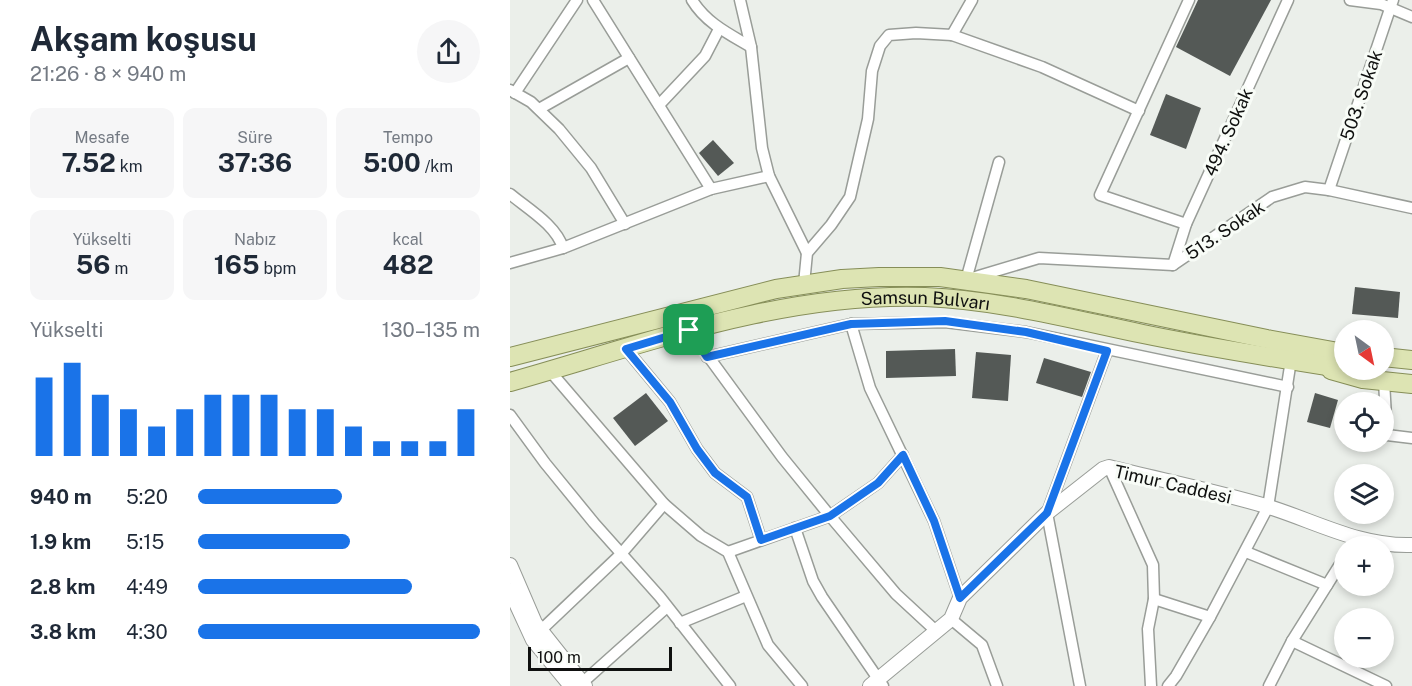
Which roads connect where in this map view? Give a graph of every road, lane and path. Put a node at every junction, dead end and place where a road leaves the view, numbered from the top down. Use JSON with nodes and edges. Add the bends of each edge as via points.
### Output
{"nodes":[{"id":1,"x":577,"y":0,"type":"edge"},
{"id":2,"x":593,"y":0,"type":"edge"},
{"id":3,"x":692,"y":0,"type":"edge"},
{"id":4,"x":740,"y":0,"type":"edge"},
{"id":5,"x":972,"y":0,"type":"edge"},
{"id":6,"x":1189,"y":0,"type":"edge"},
{"id":7,"x":1288,"y":0,"type":"edge"},
{"id":8,"x":1350,"y":0,"type":"edge"},
{"id":9,"x":1392,"y":4,"type":"edge"},
{"id":10,"x":1412,"y":17,"type":"edge"},
{"id":11,"x":719,"y":29,"type":"junction"},
{"id":12,"x":952,"y":35,"type":"junction"},
{"id":13,"x":751,"y":47,"type":"junction"},
{"id":14,"x":629,"y":58,"type":"junction"},
{"id":15,"x":513,"y":91,"type":"edge"},
{"id":16,"x":659,"y":105,"type":"junction"},
{"id":17,"x":539,"y":110,"type":"junction"},
{"id":18,"x":1139,"y":111,"type":"junction"},
{"id":19,"x":999,"y":162,"type":"dead end"},
{"id":20,"x":769,"y":176,"type":"junction"},
{"id":21,"x":711,"y":189,"type":"junction"},
{"id":22,"x":1329,"y":190,"type":"junction"},
{"id":23,"x":510,"y":194,"type":"edge"},
{"id":24,"x":1412,"y":208,"type":"edge"},
{"id":25,"x":625,"y":224,"type":"junction"},
{"id":26,"x":1186,"y":224,"type":"junction"},
{"id":27,"x":563,"y":248,"type":"junction"},
{"id":28,"x":807,"y":253,"type":"junction"},
{"id":29,"x":510,"y":263,"type":"edge"},
{"id":30,"x":1173,"y":265,"type":"junction"},
{"id":31,"x":966,"y":280,"type":"junction"},
{"id":32,"x":804,"y":284,"type":"junction"},
{"id":33,"x":851,"y":324,"type":"junction"},
{"id":34,"x":689,"y":330,"type":"junction"},
{"id":35,"x":1280,"y":342,"type":"junction"},
{"id":36,"x":1334,"y":343,"type":"edge"},
{"id":37,"x":1394,"y":347,"type":"edge"},
{"id":38,"x":626,"y":349,"type":"junction"},
{"id":39,"x":1412,"y":349,"type":"edge"},
{"id":40,"x":1107,"y":351,"type":"junction"},
{"id":41,"x":1334,"y":351,"type":"edge"},
{"id":42,"x":510,"y":357,"type":"edge"},
{"id":43,"x":707,"y":357,"type":"junction"},
{"id":44,"x":1394,"y":358,"type":"edge"},
{"id":45,"x":1412,"y":360,"type":"edge"},
{"id":46,"x":1297,"y":361,"type":"junction"},
{"id":47,"x":1334,"y":367,"type":"edge"},
{"id":48,"x":550,"y":371,"type":"junction"},
{"id":49,"x":1394,"y":373,"type":"edge"},
{"id":50,"x":1412,"y":375,"type":"edge"},
{"id":51,"x":1384,"y":381,"type":"junction"},
{"id":52,"x":510,"y":382,"type":"edge"},
{"id":53,"x":1412,"y":384,"type":"edge"},
{"id":54,"x":1288,"y":387,"type":"junction"},
{"id":55,"x":510,"y":416,"type":"edge"},
{"id":56,"x":1412,"y":438,"type":"edge"},
{"id":57,"x":903,"y":455,"type":"junction"},
{"id":58,"x":1109,"y":467,"type":"junction"},
{"id":59,"x":664,"y":504,"type":"junction"},
{"id":60,"x":1268,"y":507,"type":"junction"},
{"id":61,"x":1047,"y":513,"type":"junction"},
{"id":62,"x":830,"y":516,"type":"junction"},
{"id":63,"x":795,"y":528,"type":"junction"},
{"id":64,"x":1339,"y":536,"type":"edge"},
{"id":65,"x":761,"y":540,"type":"junction"},
{"id":66,"x":1394,"y":545,"type":"edge"},
{"id":67,"x":1412,"y":545,"type":"edge"},
{"id":68,"x":728,"y":552,"type":"junction"},
{"id":69,"x":1246,"y":552,"type":"junction"},
{"id":70,"x":621,"y":554,"type":"junction"},
{"id":71,"x":510,"y":565,"type":"edge"},
{"id":72,"x":1334,"y":575,"type":"edge"},
{"id":73,"x":1328,"y":585,"type":"junction"},
{"id":74,"x":510,"y":590,"type":"edge"},
{"id":75,"x":746,"y":596,"type":"junction"},
{"id":76,"x":960,"y":598,"type":"junction"},
{"id":77,"x":1154,"y":599,"type":"junction"},
{"id":78,"x":667,"y":607,"type":"junction"},
{"id":79,"x":1210,"y":617,"type":"junction"},
{"id":80,"x":951,"y":619,"type":"junction"},
{"id":81,"x":680,"y":623,"type":"junction"},
{"id":82,"x":541,"y":630,"type":"junction"},
{"id":83,"x":936,"y":631,"type":"junction"},
{"id":84,"x":1292,"y":642,"type":"junction"},
{"id":85,"x":877,"y":683,"type":"edge"},
{"id":86,"x":579,"y":685,"type":"edge"},
{"id":87,"x":730,"y":686,"type":"edge"},
{"id":88,"x":802,"y":686,"type":"edge"},
{"id":89,"x":997,"y":686,"type":"edge"},
{"id":90,"x":1080,"y":686,"type":"edge"},
{"id":91,"x":1151,"y":686,"type":"edge"},
{"id":92,"x":1168,"y":686,"type":"edge"},
{"id":93,"x":1269,"y":686,"type":"edge"},
{"id":94,"x":1386,"y":686,"type":"edge"}],
"edges":[{"from":1,"to":15,"type":"street"},
{"from":2,"to":14,"type":"street"},
{"from":3,"to":11,"type":"street"},
{"from":4,"to":13,"type":"street"},
{"from":5,"to":12,"type":"street"},
{"from":6,"to":18,"type":"street"},
{"from":7,"to":26,"type":"street","name":"494. Sokak"},
{"from":8,"to":9,"type":"street"},
{"from":9,"to":10,"type":"street"},
{"from":9,"to":22,"type":"street","name":"503. Sokak"},
{"from":11,"to":13,"type":"street"},
{"from":11,"to":16,"type":"street","via":[[705,56]]},
{"from":12,"to":18,"type":"street","via":[[1042,67]]},
{"from":12,"to":28,"type":"street","via":[[889,35],[880,46],[850,197]]},
{"from":13,"to":20,"type":"street"},
{"from":14,"to":16,"type":"street"},
{"from":14,"to":17,"type":"street"},
{"from":15,"to":17,"type":"street"},
{"from":16,"to":21,"type":"street"},
{"from":17,"to":25,"type":"street","via":[[591,168]]},
{"from":18,"to":26,"type":"street","via":[[1100,195]]},
{"from":19,"to":31,"type":"street"},
{"from":20,"to":21,"type":"street"},
{"from":20,"to":28,"type":"street"},
{"from":21,"to":25,"type":"street"},
{"from":22,"to":24,"type":"street","name":"513. Sokak"},
{"from":22,"to":30,"type":"street","name":"513. Sokak","via":[[1305,187],[1272,197]]},
{"from":23,"to":27,"type":"street","via":[[552,230]]},
{"from":25,"to":27,"type":"street"},
{"from":26,"to":30,"type":"street","name":"494. Sokak"},
{"from":27,"to":29,"type":"street"},
{"from":28,"to":32,"type":"street"},
{"from":30,"to":31,"type":"street","name":"513. Sokak","via":[[1039,258]]},
{"from":31,"to":32,"type":"main road","via":[[879,277]]},
{"from":31,"to":35,"type":"main road"},
{"from":32,"to":42,"type":"main road"},
{"from":33,"to":40,"type":"street","via":[[945,321],[1026,332]]},
{"from":33,"to":43,"type":"street"},
{"from":33,"to":57,"type":"street","via":[[870,388]]},
{"from":34,"to":38,"type":"main road","name":"Samsun Bulvarı"},
{"from":34,"to":43,"type":"street"},
{"from":34,"to":46,"type":"main road","name":"Samsun Bulvarı","via":[[849,299],[925,297],[1006,306],[1224,351]]},
{"from":35,"to":36,"type":"main road"},
{"from":35,"to":41,"type":"main road"},
{"from":37,"to":39,"type":"main road"},
{"from":38,"to":48,"type":"main road","name":"Samsun Bulvarı"},
{"from":38,"to":65,"type":"street","via":[[670,402],[715,473],[747,497]]},
{"from":40,"to":54,"type":"street"},
{"from":40,"to":61,"type":"street"},
{"from":43,"to":62,"type":"street"},
{"from":44,"to":45,"type":"main road"},
{"from":46,"to":47,"type":"main road","name":"Samsun Bulvarı"},
{"from":46,"to":51,"type":"main road"},
{"from":46,"to":54,"type":"street"},
{"from":48,"to":52,"type":"main road","name":"Samsun Bulvarı"},
{"from":48,"to":59,"type":"street"},
{"from":49,"to":50,"type":"main road","name":"Samsun Bulvarı"},
{"from":51,"to":53,"type":"main road"},
{"from":51,"to":56,"type":"street","via":[[1387,435]]},
{"from":54,"to":60,"type":"street"},
{"from":55,"to":70,"type":"street"},
{"from":57,"to":62,"type":"street","via":[[878,483]]},
{"from":57,"to":76,"type":"street","via":[[934,521]]},
{"from":58,"to":60,"type":"street","name":"Timur Caddesi"},
{"from":58,"to":61,"type":"street","name":"Timur Caddesi"},
{"from":58,"to":77,"type":"street","via":[[1153,565]]},
{"from":59,"to":68,"type":"street","via":[[701,536]]},
{"from":59,"to":70,"type":"street"},
{"from":60,"to":64,"type":"street","name":"Timur Caddesi"},
{"from":60,"to":69,"type":"street"},
{"from":61,"to":76,"type":"street","name":"Timur Caddesi"},
{"from":61,"to":90,"type":"street"},
{"from":62,"to":63,"type":"street"},
{"from":62,"to":83,"type":"street","via":[[896,594]]},
{"from":63,"to":65,"type":"street"},
{"from":63,"to":85,"type":"street","via":[[817,589]]},
{"from":65,"to":68,"type":"street"},
{"from":66,"to":67,"type":"street","name":"Timur Caddesi"},
{"from":68,"to":75,"type":"street"},
{"from":69,"to":73,"type":"street"},
{"from":69,"to":79,"type":"street"},
{"from":70,"to":78,"type":"street"},
{"from":70,"to":82,"type":"street"},
{"from":71,"to":82,"type":"street"},
{"from":72,"to":73,"type":"street"},
{"from":73,"to":84,"type":"street"},
{"from":74,"to":86,"type":"street","via":[[533,640]]},
{"from":75,"to":81,"type":"street"},
{"from":75,"to":88,"type":"street","via":[[768,645]]},
{"from":76,"to":80,"type":"street","name":"Timur Caddesi"},
{"from":77,"to":79,"type":"street"},
{"from":77,"to":91,"type":"street","via":[[1148,629]]},
{"from":78,"to":81,"type":"street"},
{"from":78,"to":86,"type":"street"},
{"from":79,"to":92,"type":"street"},
{"from":80,"to":83,"type":"street","name":"Timur Caddesi"},
{"from":80,"to":89,"type":"street","via":[[982,645]]},
{"from":81,"to":87,"type":"street"},
{"from":82,"to":86,"type":"street"},
{"from":83,"to":85,"type":"street","name":"Timur Caddesi"},
{"from":84,"to":93,"type":"street"},
{"from":84,"to":94,"type":"street"}]}
